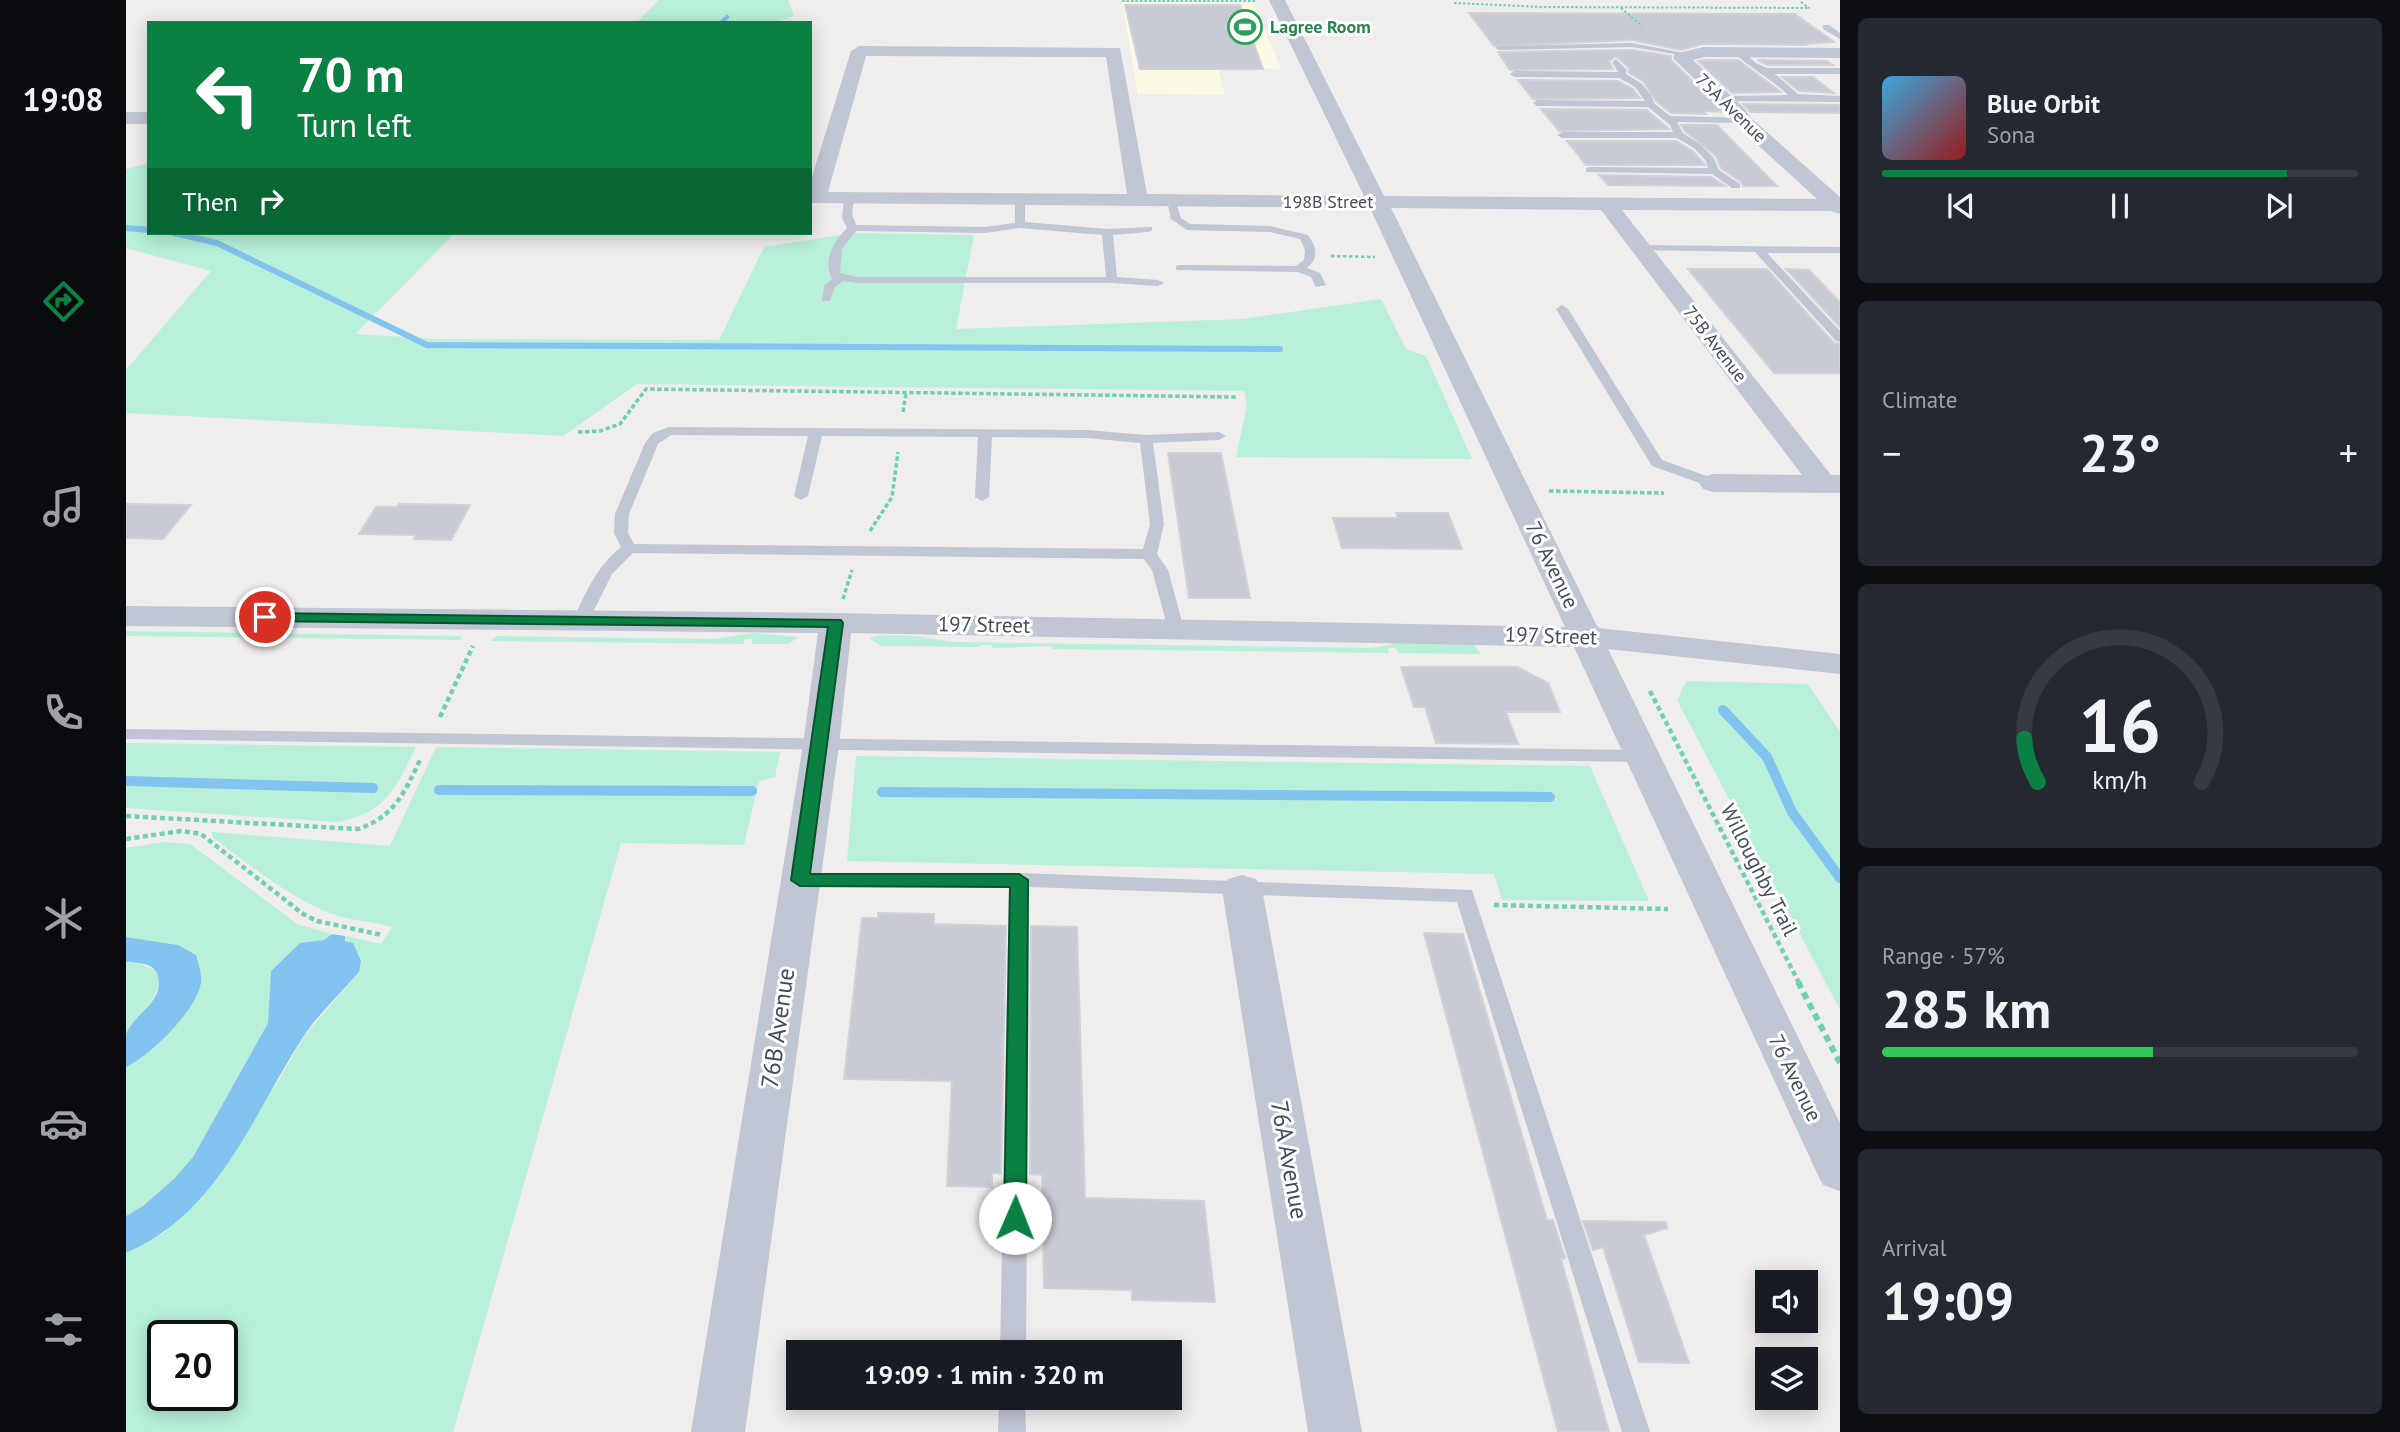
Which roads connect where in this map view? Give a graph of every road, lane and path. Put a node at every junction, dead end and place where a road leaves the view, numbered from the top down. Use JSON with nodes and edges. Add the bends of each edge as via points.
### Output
{"nodes":[{"id":1,"x":1122,"y":1,"type":"edge"},
{"id":2,"x":1270,"y":1,"type":"edge"},
{"id":3,"x":1454,"y":2,"type":"edge"},
{"id":4,"x":1801,"y":2,"type":"dead end"},
{"id":5,"x":1826,"y":27,"type":"dead end"},
{"id":6,"x":1840,"y":37,"type":"edge"},
{"id":7,"x":1595,"y":38,"type":"dead end"},
{"id":8,"x":1629,"y":38,"type":"dead end"},
{"id":9,"x":1602,"y":45,"type":"junction"},
{"id":10,"x":1637,"y":46,"type":"junction"},
{"id":11,"x":1499,"y":48,"type":"dead end"},
{"id":12,"x":1738,"y":52,"type":"junction"},
{"id":13,"x":1840,"y":53,"type":"edge"},
{"id":14,"x":1686,"y":54,"type":"junction"},
{"id":15,"x":1616,"y":62,"type":"dead end"},
{"id":16,"x":1765,"y":71,"type":"junction"},
{"id":17,"x":1840,"y":71,"type":"edge"},
{"id":18,"x":1514,"y":74,"type":"dead end"},
{"id":19,"x":1621,"y":75,"type":"junction"},
{"id":20,"x":1796,"y":97,"type":"junction"},
{"id":21,"x":1724,"y":99,"type":"junction"},
{"id":22,"x":1840,"y":99,"type":"edge"},
{"id":23,"x":1537,"y":103,"type":"dead end"},
{"id":24,"x":1650,"y":104,"type":"junction"},
{"id":25,"x":126,"y":118,"type":"edge"},
{"id":26,"x":147,"y":118,"type":"edge"},
{"id":27,"x":1670,"y":119,"type":"junction"},
{"id":28,"x":1742,"y":120,"type":"junction"},
{"id":29,"x":1562,"y":135,"type":"dead end"},
{"id":30,"x":1679,"y":135,"type":"junction"},
{"id":31,"x":1590,"y":170,"type":"dead end"},
{"id":32,"x":1714,"y":171,"type":"junction"},
{"id":33,"x":1736,"y":186,"type":"dead end"},
{"id":34,"x":849,"y":198,"type":"junction"},
{"id":35,"x":1020,"y":200,"type":"junction"},
{"id":36,"x":1138,"y":201,"type":"junction"},
{"id":37,"x":1376,"y":201,"type":"junction"},
{"id":38,"x":1171,"y":202,"type":"junction"},
{"id":39,"x":1607,"y":204,"type":"junction"},
{"id":40,"x":1839,"y":206,"type":"edge"},
{"id":41,"x":1020,"y":225,"type":"junction"},
{"id":42,"x":853,"y":228,"type":"junction"},
{"id":43,"x":1148,"y":229,"type":"dead end"},
{"id":44,"x":1107,"y":232,"type":"junction"},
{"id":45,"x":1640,"y":248,"type":"junction"},
{"id":46,"x":1758,"y":249,"type":"junction"},
{"id":47,"x":1840,"y":250,"type":"edge"},
{"id":48,"x":1180,"y":268,"type":"dead end"},
{"id":49,"x":1299,"y":269,"type":"junction"},
{"id":50,"x":839,"y":278,"type":"junction"},
{"id":51,"x":1112,"y":279,"type":"junction"},
{"id":52,"x":1158,"y":283,"type":"dead end"},
{"id":53,"x":1320,"y":285,"type":"dead end"},
{"id":54,"x":826,"y":299,"type":"dead end"},
{"id":55,"x":1562,"y":309,"type":"dead end"},
{"id":56,"x":1840,"y":338,"type":"edge"},
{"id":57,"x":906,"y":393,"type":"junction"},
{"id":58,"x":1236,"y":397,"type":"dead end"},
{"id":59,"x":816,"y":431,"type":"junction"},
{"id":60,"x":578,"y":432,"type":"dead end"},
{"id":61,"x":900,"y":433,"type":"junction"},
{"id":62,"x":985,"y":434,"type":"junction"},
{"id":63,"x":1219,"y":436,"type":"dead end"},
{"id":64,"x":1146,"y":439,"type":"junction"},
{"id":65,"x":1713,"y":483,"type":"joint"},
{"id":66,"x":1832,"y":484,"type":"edge"},
{"id":67,"x":1544,"y":491,"type":"dead end"},
{"id":68,"x":1664,"y":493,"type":"dead end"},
{"id":69,"x":801,"y":496,"type":"dead end"},
{"id":70,"x":982,"y":497,"type":"dead end"},
{"id":71,"x":629,"y":548,"type":"junction"},
{"id":72,"x":858,"y":550,"type":"junction"},
{"id":73,"x":1149,"y":554,"type":"junction"},
{"id":74,"x":126,"y":616,"type":"edge"},
{"id":75,"x":486,"y":620,"type":"junction"},
{"id":76,"x":582,"y":621,"type":"junction"},
{"id":77,"x":836,"y":623,"type":"junction"},
{"id":78,"x":1175,"y":629,"type":"junction"},
{"id":79,"x":1586,"y":637,"type":"junction"},
{"id":80,"x":1840,"y":664,"type":"edge"},
{"id":81,"x":1650,"y":691,"type":"dead end"},
{"id":82,"x":126,"y":734,"type":"edge"},
{"id":83,"x":430,"y":739,"type":"junction"},
{"id":84,"x":821,"y":745,"type":"junction"},
{"id":85,"x":1640,"y":756,"type":"junction"},
{"id":86,"x":126,"y":816,"type":"edge"},
{"id":87,"x":188,"y":820,"type":"junction"},
{"id":88,"x":181,"y":831,"type":"junction"},
{"id":89,"x":126,"y":839,"type":"edge"},
{"id":90,"x":800,"y":880,"type":"junction"},
{"id":91,"x":1019,"y":880,"type":"junction"},
{"id":92,"x":1242,"y":889,"type":"junction"},
{"id":93,"x":1488,"y":905,"type":"dead end"},
{"id":94,"x":1668,"y":909,"type":"dead end"},
{"id":95,"x":382,"y":935,"type":"dead end"},
{"id":96,"x":1840,"y":1063,"type":"edge"},
{"id":97,"x":1840,"y":1171,"type":"edge"},
{"id":98,"x":1013,"y":1340,"type":"edge"},
{"id":99,"x":1012,"y":1410,"type":"edge"},
{"id":100,"x":718,"y":1432,"type":"edge"},
{"id":101,"x":1012,"y":1432,"type":"edge"},
{"id":102,"x":1335,"y":1432,"type":"edge"},
{"id":103,"x":1636,"y":1432,"type":"edge"}],
"edges":[{"from":1,"to":2,"type":"path"},
{"from":2,"to":37,"type":"street","name":"76 Avenue"},
{"from":3,"to":4,"type":"path","via":[[1810,9]]},
{"from":5,"to":6,"type":"lane"},
{"from":7,"to":9,"type":"lane"},
{"from":8,"to":10,"type":"lane"},
{"from":9,"to":10,"type":"lane"},
{"from":9,"to":11,"type":"lane"},
{"from":10,"to":14,"type":"lane"},
{"from":12,"to":13,"type":"street","name":"75A Avenue"},
{"from":12,"to":14,"type":"street","name":"75A Avenue"},
{"from":12,"to":16,"type":"lane"},
{"from":14,"to":21,"type":"street","name":"75A Avenue","via":[[1683,62]]},
{"from":15,"to":19,"type":"lane","via":[[1623,70]]},
{"from":16,"to":17,"type":"lane"},
{"from":16,"to":20,"type":"lane"},
{"from":18,"to":19,"type":"lane"},
{"from":19,"to":24,"type":"lane","via":[[1647,95]]},
{"from":20,"to":21,"type":"lane"},
{"from":20,"to":22,"type":"lane"},
{"from":21,"to":28,"type":"street","name":"75A Avenue"},
{"from":23,"to":24,"type":"lane"},
{"from":24,"to":27,"type":"lane"},
{"from":25,"to":26,"type":"street"},
{"from":27,"to":28,"type":"lane"},
{"from":27,"to":30,"type":"lane"},
{"from":28,"to":40,"type":"street","name":"75A Avenue"},
{"from":29,"to":30,"type":"lane"},
{"from":30,"to":32,"type":"lane","via":[[1711,160]]},
{"from":31,"to":32,"type":"lane"},
{"from":32,"to":33,"type":"lane"},
{"from":34,"to":35,"type":"street","name":"198B Street"},
{"from":34,"to":36,"type":"street","name":"198B Street","via":[[816,198],[859,51],[1114,52]]},
{"from":34,"to":42,"type":"lane","via":[[846,221]]},
{"from":35,"to":36,"type":"street","name":"198B Street"},
{"from":35,"to":41,"type":"lane"},
{"from":36,"to":38,"type":"street","name":"198B Street"},
{"from":37,"to":38,"type":"street","name":"198B Street"},
{"from":37,"to":39,"type":"street","name":"198B Street"},
{"from":37,"to":79,"type":"street","name":"76 Avenue"},
{"from":38,"to":49,"type":"lane","via":[[1175,219],[1187,227],[1270,229],[1304,237],[1311,250],[1309,261]]},
{"from":39,"to":40,"type":"street","name":"198B Street"},
{"from":39,"to":45,"type":"street","name":"75B Avenue"},
{"from":41,"to":42,"type":"lane","via":[[965,230]]},
{"from":41,"to":44,"type":"lane"},
{"from":42,"to":50,"type":"lane","via":[[837,246],[832,262]]},
{"from":43,"to":44,"type":"lane"},
{"from":44,"to":51,"type":"lane"},
{"from":45,"to":46,"type":"lane"},
{"from":45,"to":66,"type":"street","name":"75B Avenue"},
{"from":46,"to":47,"type":"lane"},
{"from":46,"to":56,"type":"lane"},
{"from":48,"to":49,"type":"lane"},
{"from":49,"to":53,"type":"lane","via":[[1316,275]]},
{"from":50,"to":51,"type":"lane"},
{"from":50,"to":54,"type":"lane"},
{"from":51,"to":52,"type":"lane"},
{"from":55,"to":65,"type":"lane","via":[[1657,463]]},
{"from":57,"to":58,"type":"path"},
{"from":57,"to":60,"type":"path","via":[[646,389],[617,426]]},
{"from":57,"to":61,"type":"path"},
{"from":59,"to":61,"type":"lane"},
{"from":59,"to":69,"type":"lane"},
{"from":59,"to":71,"type":"lane","via":[[669,431],[658,436],[622,514],[621,533]]},
{"from":61,"to":62,"type":"lane"},
{"from":61,"to":72,"type":"path","via":[[892,497]]},
{"from":62,"to":64,"type":"lane"},
{"from":62,"to":70,"type":"lane"},
{"from":63,"to":64,"type":"lane"},
{"from":64,"to":73,"type":"lane","via":[[1157,524]]},
{"from":65,"to":66,"type":"street"},
{"from":67,"to":68,"type":"path"},
{"from":71,"to":72,"type":"lane"},
{"from":71,"to":76,"type":"lane","via":[[597,582]]},
{"from":72,"to":73,"type":"lane"},
{"from":72,"to":77,"type":"path"},
{"from":73,"to":78,"type":"lane","via":[[1160,570]]},
{"from":74,"to":75,"type":"street","name":"197 Street"},
{"from":75,"to":76,"type":"street","name":"197 Street"},
{"from":75,"to":83,"type":"path"},
{"from":76,"to":77,"type":"street","name":"197 Street"},
{"from":77,"to":78,"type":"street","name":"197 Street"},
{"from":77,"to":84,"type":"street","name":"76B Avenue"},
{"from":78,"to":79,"type":"street","name":"197 Street"},
{"from":79,"to":80,"type":"street","name":"197 Street"},
{"from":79,"to":85,"type":"street","name":"76 Avenue"},
{"from":81,"to":96,"type":"path","name":"Willoughby Trail"},
{"from":82,"to":83,"type":"lane"},
{"from":83,"to":84,"type":"lane"},
{"from":83,"to":87,"type":"path","via":[[399,803],[374,825],[338,829]]},
{"from":84,"to":85,"type":"lane"},
{"from":84,"to":90,"type":"street","name":"76B Avenue"},
{"from":85,"to":97,"type":"street","name":"76 Avenue"},
{"from":86,"to":87,"type":"path"},
{"from":87,"to":88,"type":"path"},
{"from":88,"to":89,"type":"path"},
{"from":88,"to":95,"type":"path","via":[[201,834],[310,918]]},
{"from":90,"to":91,"type":"lane"},
{"from":90,"to":100,"type":"street","name":"76B Avenue"},
{"from":91,"to":92,"type":"lane"},
{"from":91,"to":98,"type":"lane"},
{"from":92,"to":102,"type":"street","name":"76A Avenue"},
{"from":92,"to":103,"type":"lane","via":[[1465,895]]},
{"from":93,"to":94,"type":"path"},
{"from":99,"to":101,"type":"lane"}]}
